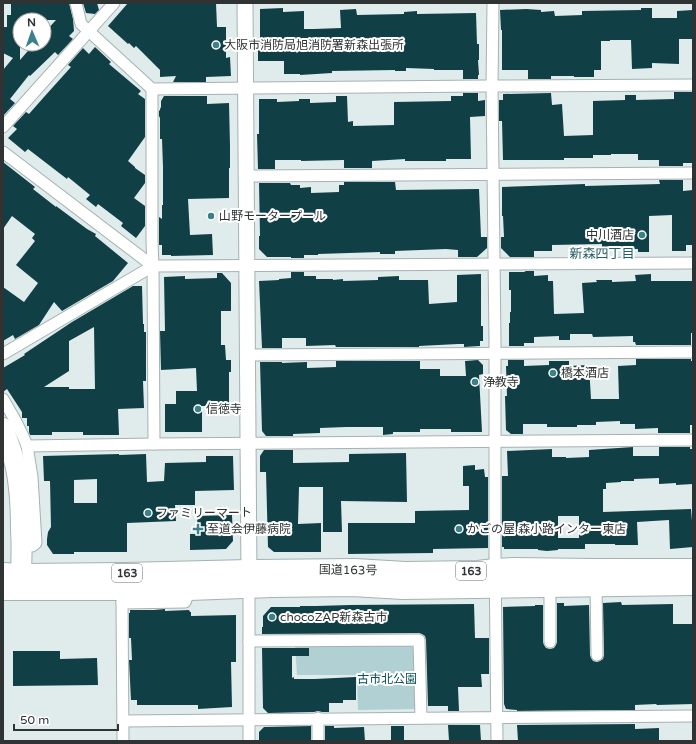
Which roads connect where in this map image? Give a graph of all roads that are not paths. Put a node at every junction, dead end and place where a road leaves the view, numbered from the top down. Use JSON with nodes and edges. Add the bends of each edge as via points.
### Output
{"nodes":[{"id":1,"x":76,"y":3,"type":"edge"},
{"id":2,"x":114,"y":3,"type":"edge"},
{"id":3,"x":245,"y":3,"type":"edge"},
{"id":4,"x":493,"y":3,"type":"edge"},
{"id":5,"x":88,"y":32,"type":"junction"},
{"id":6,"x":693,"y":85,"type":"edge"},
{"id":7,"x":492,"y":86,"type":"junction"},
{"id":8,"x":245,"y":88,"type":"junction"},
{"id":9,"x":152,"y":89,"type":"junction"},
{"id":10,"x":3,"y":127,"type":"edge"},
{"id":11,"x":3,"y":152,"type":"edge"},
{"id":12,"x":693,"y":173,"type":"edge"},
{"id":13,"x":493,"y":174,"type":"junction"},
{"id":14,"x":246,"y":176,"type":"junction"},
{"id":15,"x":693,"y":263,"type":"edge"},
{"id":16,"x":494,"y":264,"type":"junction"},
{"id":17,"x":153,"y":266,"type":"junction"},
{"id":18,"x":246,"y":266,"type":"junction"},
{"id":19,"x":693,"y":352,"type":"edge"},
{"id":20,"x":3,"y":354,"type":"edge"},
{"id":21,"x":495,"y":354,"type":"junction"},
{"id":22,"x":247,"y":355,"type":"junction"},
{"id":23,"x":3,"y":399,"type":"edge"},
{"id":24,"x":3,"y":428,"type":"edge"},
{"id":25,"x":693,"y":440,"type":"edge"},
{"id":26,"x":495,"y":441,"type":"junction"},
{"id":27,"x":248,"y":443,"type":"junction"},
{"id":28,"x":154,"y":444,"type":"junction"},
{"id":29,"x":27,"y":446,"type":"junction"},
{"id":30,"x":27,"y":550,"type":"junction"},
{"id":31,"x":693,"y":569,"type":"edge"},
{"id":32,"x":496,"y":578,"type":"junction"},
{"id":33,"x":249,"y":579,"type":"junction"},
{"id":34,"x":10,"y":582,"type":"edge"},
{"id":35,"x":693,"y":585,"type":"edge"},
{"id":36,"x":596,"y":586,"type":"junction"},
{"id":37,"x":550,"y":587,"type":"junction"},
{"id":38,"x":190,"y":590,"type":"junction"},
{"id":39,"x":249,"y":641,"type":"junction"},
{"id":40,"x":550,"y":642,"type":"dead end"},
{"id":41,"x":597,"y":655,"type":"dead end"},
{"id":42,"x":693,"y":716,"type":"edge"},
{"id":43,"x":497,"y":717,"type":"junction"},
{"id":44,"x":318,"y":718,"type":"junction"},
{"id":45,"x":421,"y":718,"type":"junction"},
{"id":46,"x":123,"y":720,"type":"junction"},
{"id":47,"x":248,"y":720,"type":"junction"},
{"id":48,"x":123,"y":741,"type":"edge"},
{"id":49,"x":249,"y":741,"type":"edge"},
{"id":50,"x":318,"y":741,"type":"edge"},
{"id":51,"x":497,"y":741,"type":"edge"}],
"edges":[{"from":1,"to":5,"type":"street","via":[[81,24]]},
{"from":2,"to":5,"type":"street"},
{"from":3,"to":8,"type":"street"},
{"from":4,"to":7,"type":"street"},
{"from":5,"to":9,"type":"street"},
{"from":5,"to":10,"type":"street"},
{"from":6,"to":7,"type":"street"},
{"from":7,"to":8,"type":"street"},
{"from":7,"to":13,"type":"street"},
{"from":8,"to":9,"type":"street"},
{"from":8,"to":14,"type":"street"},
{"from":9,"to":17,"type":"street"},
{"from":11,"to":17,"type":"street"},
{"from":12,"to":13,"type":"street"},
{"from":13,"to":14,"type":"street"},
{"from":13,"to":16,"type":"street"},
{"from":14,"to":18,"type":"street"},
{"from":15,"to":16,"type":"street"},
{"from":16,"to":18,"type":"street"},
{"from":16,"to":21,"type":"street"},
{"from":17,"to":18,"type":"street"},
{"from":17,"to":20,"type":"street"},
{"from":17,"to":28,"type":"street"},
{"from":18,"to":22,"type":"street"},
{"from":19,"to":21,"type":"street"},
{"from":21,"to":22,"type":"street"},
{"from":21,"to":26,"type":"street"},
{"from":22,"to":27,"type":"street"},
{"from":23,"to":29,"type":"street"},
{"from":24,"to":30,"type":"highway","via":[[14,458]]},
{"from":25,"to":26,"type":"street"},
{"from":26,"to":27,"type":"street"},
{"from":26,"to":32,"type":"street"},
{"from":27,"to":28,"type":"street"},
{"from":27,"to":33,"type":"street"},
{"from":28,"to":29,"type":"street"},
{"from":29,"to":30,"type":"street","via":[[32,477],[36,543]]},
{"from":30,"to":34,"type":"highway"},
{"from":31,"to":32,"type":"highway","name":"国道163号","number":"163"},
{"from":32,"to":33,"type":"highway","name":"国道163号","number":"163","via":[[478,571],[412,572],[355,569]]},
{"from":32,"to":37,"type":"highway","name":"国道163号","number":"163"},
{"from":32,"to":43,"type":"street"},
{"from":33,"to":34,"type":"highway","name":"国道163号","number":"163","via":[[124,573]]},
{"from":33,"to":38,"type":"highway","name":"国道163号","number":"163"},
{"from":33,"to":39,"type":"street"},
{"from":34,"to":38,"type":"highway","name":"国道163号","number":"163"},
{"from":35,"to":36,"type":"highway","name":"国道163号","number":"163"},
{"from":36,"to":37,"type":"highway","name":"国道163号","number":"163"},
{"from":36,"to":41,"type":"street"},
{"from":37,"to":40,"type":"street"},
{"from":38,"to":46,"type":"street","via":[[185,602],[122,602]]},
{"from":39,"to":45,"type":"street","via":[[419,640]]},
{"from":39,"to":47,"type":"street"},
{"from":42,"to":43,"type":"street"},
{"from":43,"to":45,"type":"street"},
{"from":43,"to":51,"type":"street"},
{"from":44,"to":45,"type":"street"},
{"from":44,"to":47,"type":"street"},
{"from":44,"to":50,"type":"street"},
{"from":46,"to":47,"type":"street"},
{"from":46,"to":48,"type":"street"},
{"from":47,"to":49,"type":"street"}]}
